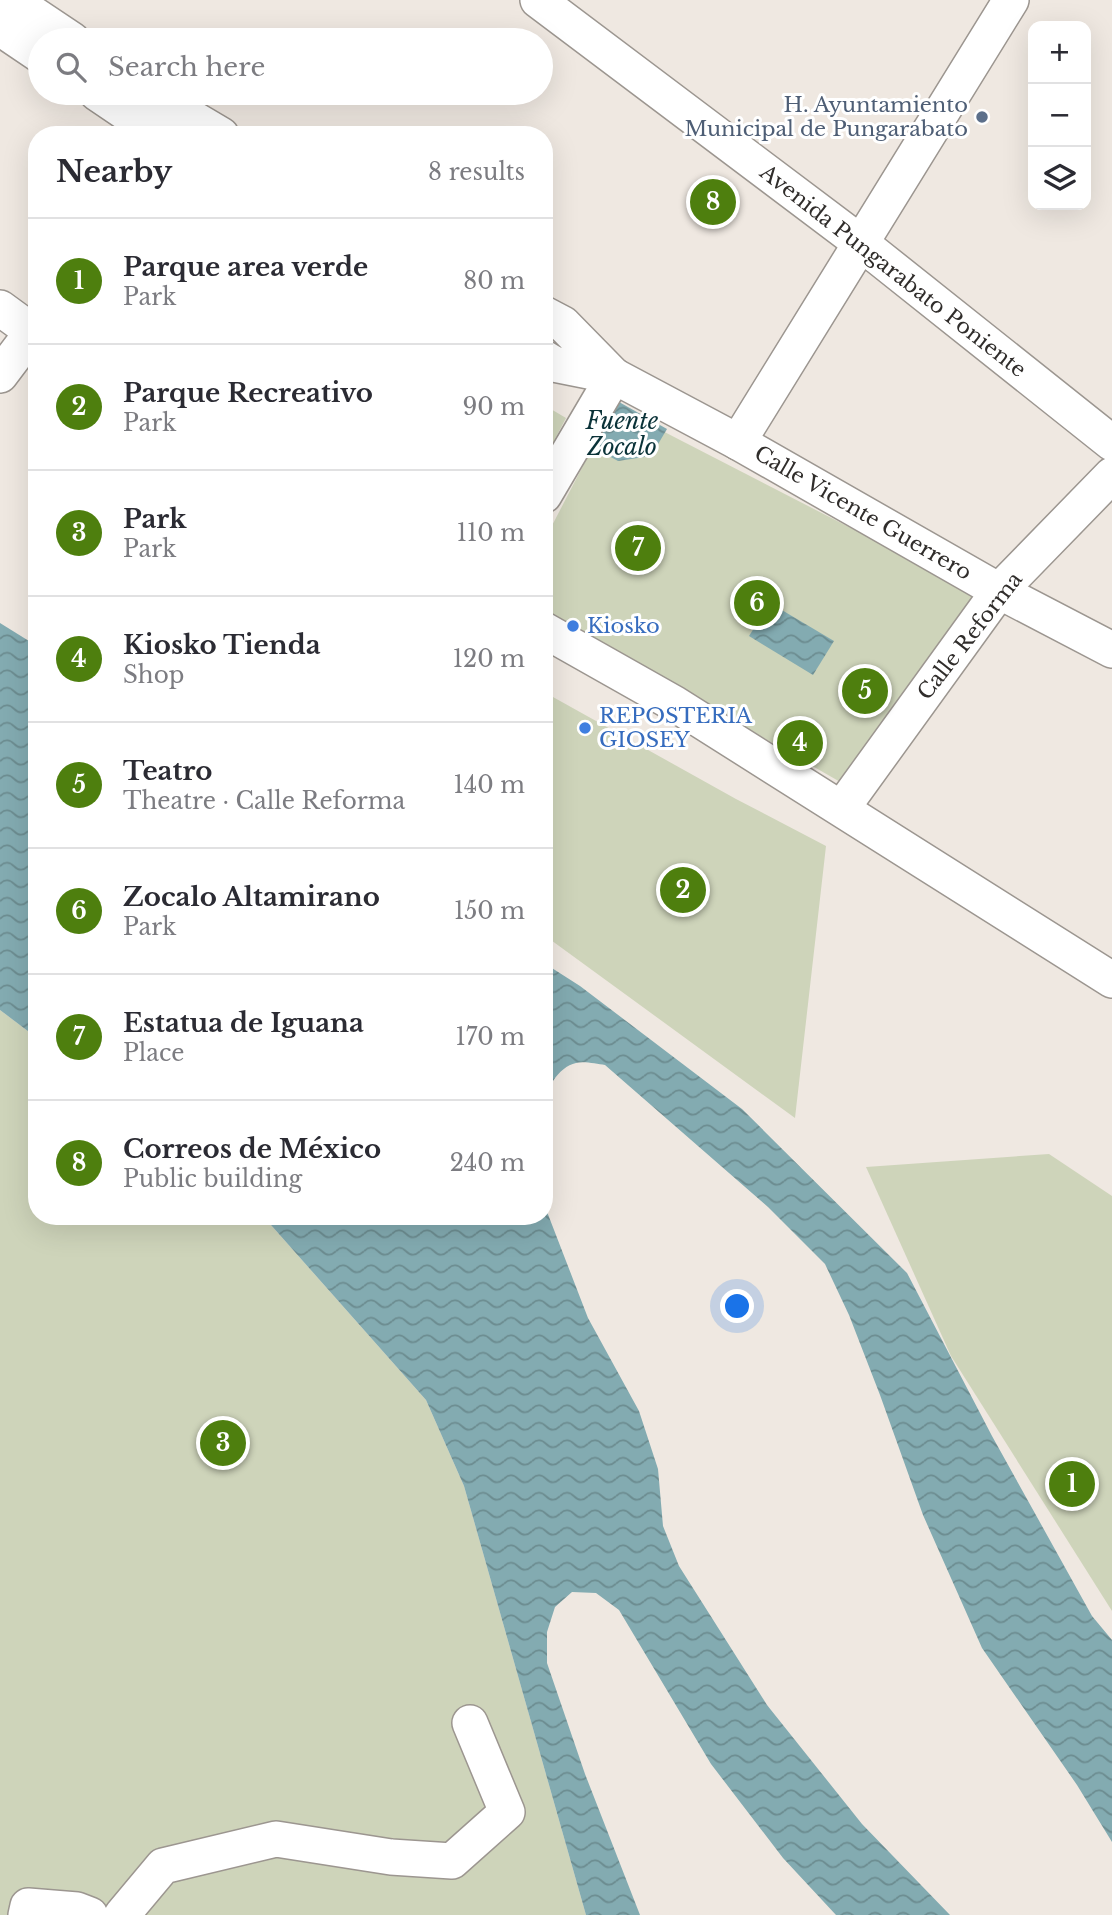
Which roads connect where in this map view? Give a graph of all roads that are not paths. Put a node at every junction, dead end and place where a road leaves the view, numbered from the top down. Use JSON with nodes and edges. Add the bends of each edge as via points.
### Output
{"nodes":[{"id":1,"x":12,"y":0,"type":"edge"},
{"id":2,"x":538,"y":0,"type":"edge"},
{"id":3,"x":1011,"y":0,"type":"edge"},
{"id":4,"x":0,"y":28,"type":"edge"},
{"id":5,"x":54,"y":28,"type":"edge"},
{"id":6,"x":28,"y":47,"type":"edge"},
{"id":7,"x":128,"y":105,"type":"edge"},
{"id":8,"x":162,"y":118,"type":"edge"},
{"id":9,"x":190,"y":126,"type":"edge"},
{"id":10,"x":862,"y":244,"type":"junction"},
{"id":11,"x":0,"y":308,"type":"edge"},
{"id":12,"x":553,"y":319,"type":"edge"},
{"id":13,"x":28,"y":326,"type":"edge"},
{"id":14,"x":28,"y":340,"type":"edge"},
{"id":15,"x":553,"y":363,"type":"edge"},
{"id":16,"x":0,"y":375,"type":"edge"},
{"id":17,"x":614,"y":376,"type":"junction"},
{"id":18,"x":738,"y":442,"type":"junction"},
{"id":19,"x":1112,"y":443,"type":"edge"},
{"id":20,"x":1112,"y":475,"type":"edge"},
{"id":21,"x":553,"y":480,"type":"edge"},
{"id":22,"x":999,"y":591,"type":"junction"},
{"id":23,"x":553,"y":635,"type":"edge"},
{"id":24,"x":1112,"y":650,"type":"edge"},
{"id":25,"x":842,"y":808,"type":"junction"},
{"id":26,"x":1112,"y":980,"type":"edge"},
{"id":27,"x":470,"y":1723,"type":"dead end"},
{"id":28,"x":26,"y":1915,"type":"edge"},
{"id":29,"x":90,"y":1915,"type":"edge"},
{"id":30,"x":122,"y":1915,"type":"edge"}],
"edges":[{"from":1,"to":5,"type":"street"},
{"from":2,"to":10,"type":"street","name":"Avenida Pungarabato Poniente"},
{"from":3,"to":10,"type":"street"},
{"from":4,"to":6,"type":"street"},
{"from":7,"to":8,"type":"street"},
{"from":8,"to":9,"type":"street"},
{"from":10,"to":18,"type":"street"},
{"from":10,"to":19,"type":"street","name":"Avenida Pungarabato Poniente"},
{"from":11,"to":13,"type":"street"},
{"from":12,"to":17,"type":"street","name":"Calle Vicente Guerrero"},
{"from":14,"to":16,"type":"street"},
{"from":15,"to":17,"type":"street","name":"Calle Vicente Guerrero"},
{"from":17,"to":18,"type":"street","name":"Calle Vicente Guerrero"},
{"from":17,"to":21,"type":"street"},
{"from":18,"to":22,"type":"street","name":"Calle Vicente Guerrero"},
{"from":20,"to":22,"type":"street","name":"Calle Reforma"},
{"from":22,"to":24,"type":"street","name":"Calle Vicente Guerrero"},
{"from":22,"to":25,"type":"street","name":"Calle Reforma"},
{"from":23,"to":25,"type":"street","via":[[675,704]]},
{"from":25,"to":26,"type":"street"},
{"from":27,"to":30,"type":"street","via":[[507,1812],[452,1861],[391,1857],[276,1839],[163,1866]]},
{"from":28,"to":29,"type":"street","via":[[28,1906]]}]}
